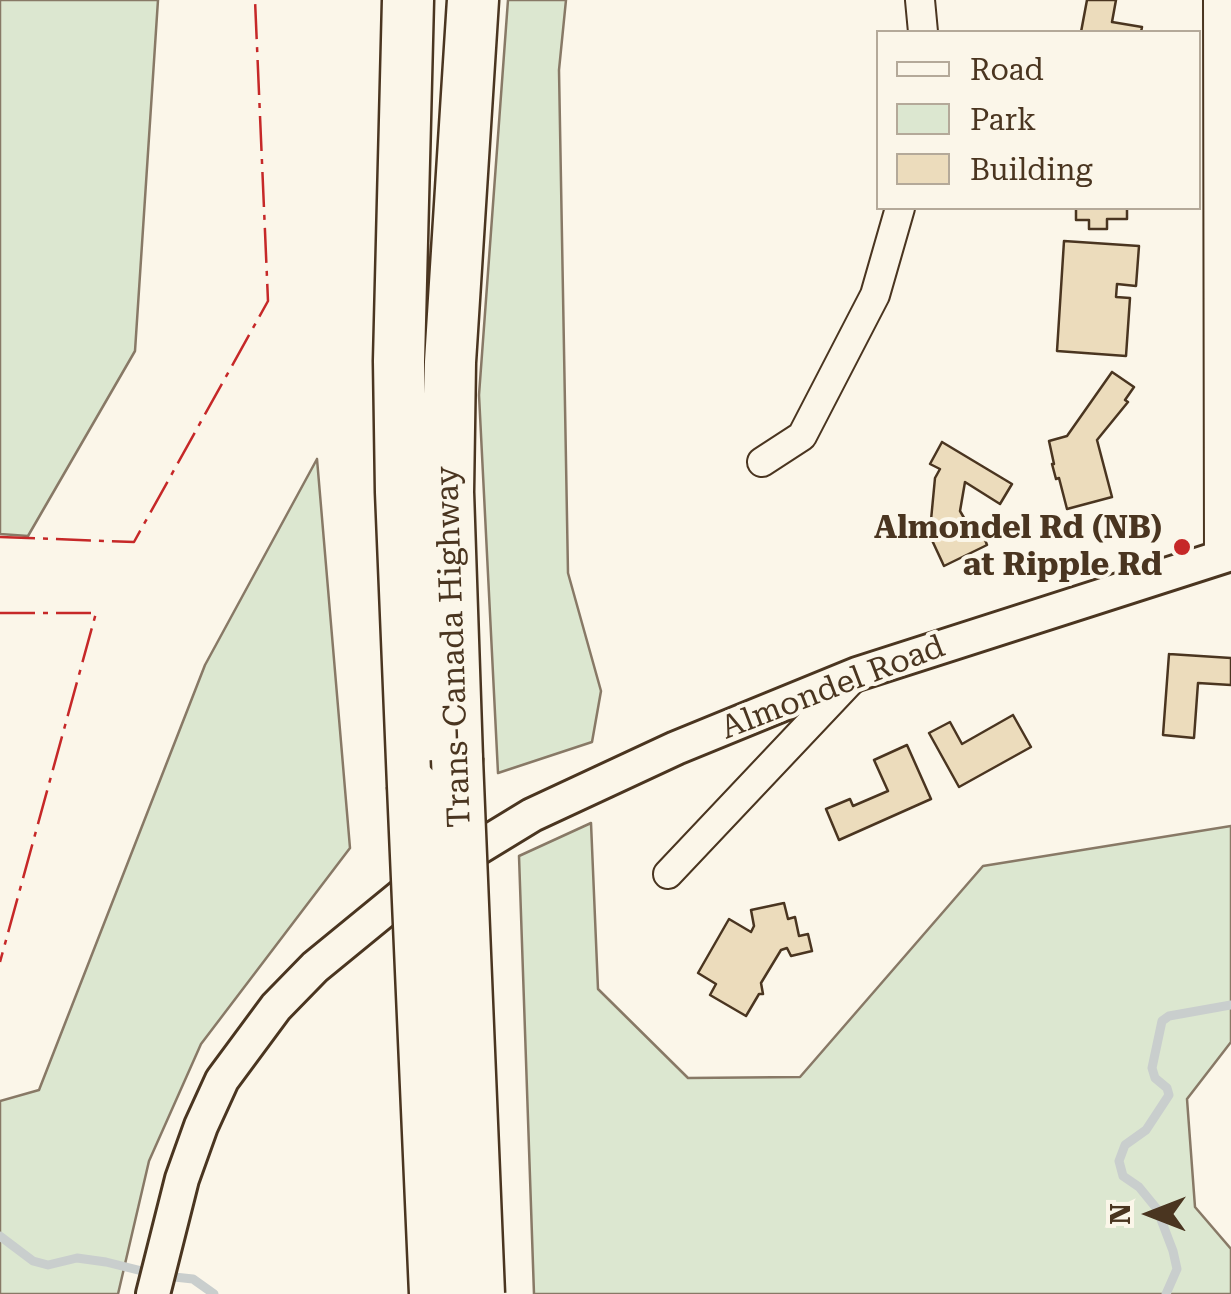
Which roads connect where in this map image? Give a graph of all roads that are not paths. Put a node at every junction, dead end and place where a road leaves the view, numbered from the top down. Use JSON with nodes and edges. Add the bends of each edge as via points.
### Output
{"nodes":[{"id":1,"x":408,"y":0,"type":"edge"},
{"id":2,"x":473,"y":0,"type":"edge"},
{"id":3,"x":920,"y":0,"type":"edge"},
{"id":4,"x":1218,"y":0,"type":"edge"},
{"id":5,"x":923,"y":30,"type":"edge"},
{"id":6,"x":899,"y":210,"type":"edge"},
{"id":7,"x":762,"y":462,"type":"dead end"},
{"id":8,"x":1225,"y":556,"type":"edge"},
{"id":9,"x":857,"y":674,"type":"junction"},
{"id":10,"x":668,"y":874,"type":"dead end"},
{"id":11,"x":154,"y":1294,"type":"edge"},
{"id":12,"x":435,"y":1294,"type":"edge"},
{"id":13,"x":479,"y":1294,"type":"edge"}],
"edges":[{"from":1,"to":12,"type":"highway","name":"Trans-Canada Highway","bridge":true,"via":[[400,380],[405,626]]},
{"from":2,"to":13,"type":"highway","name":"Trans-Canada Highway","bridge":true,"via":[[448,492]]},
{"from":3,"to":5,"type":"street"},
{"from":4,"to":8,"type":"street","name":"Almondel Road"},
{"from":6,"to":7,"type":"street","via":[[875,295],[802,436]]},
{"from":8,"to":9,"type":"street","name":"Almondel Road"},
{"from":9,"to":10,"type":"street"},
{"from":9,"to":11,"type":"street","name":"Almondel Road","via":[[532,815],[409,890],[315,967],[222,1080],[182,1179]]}]}
